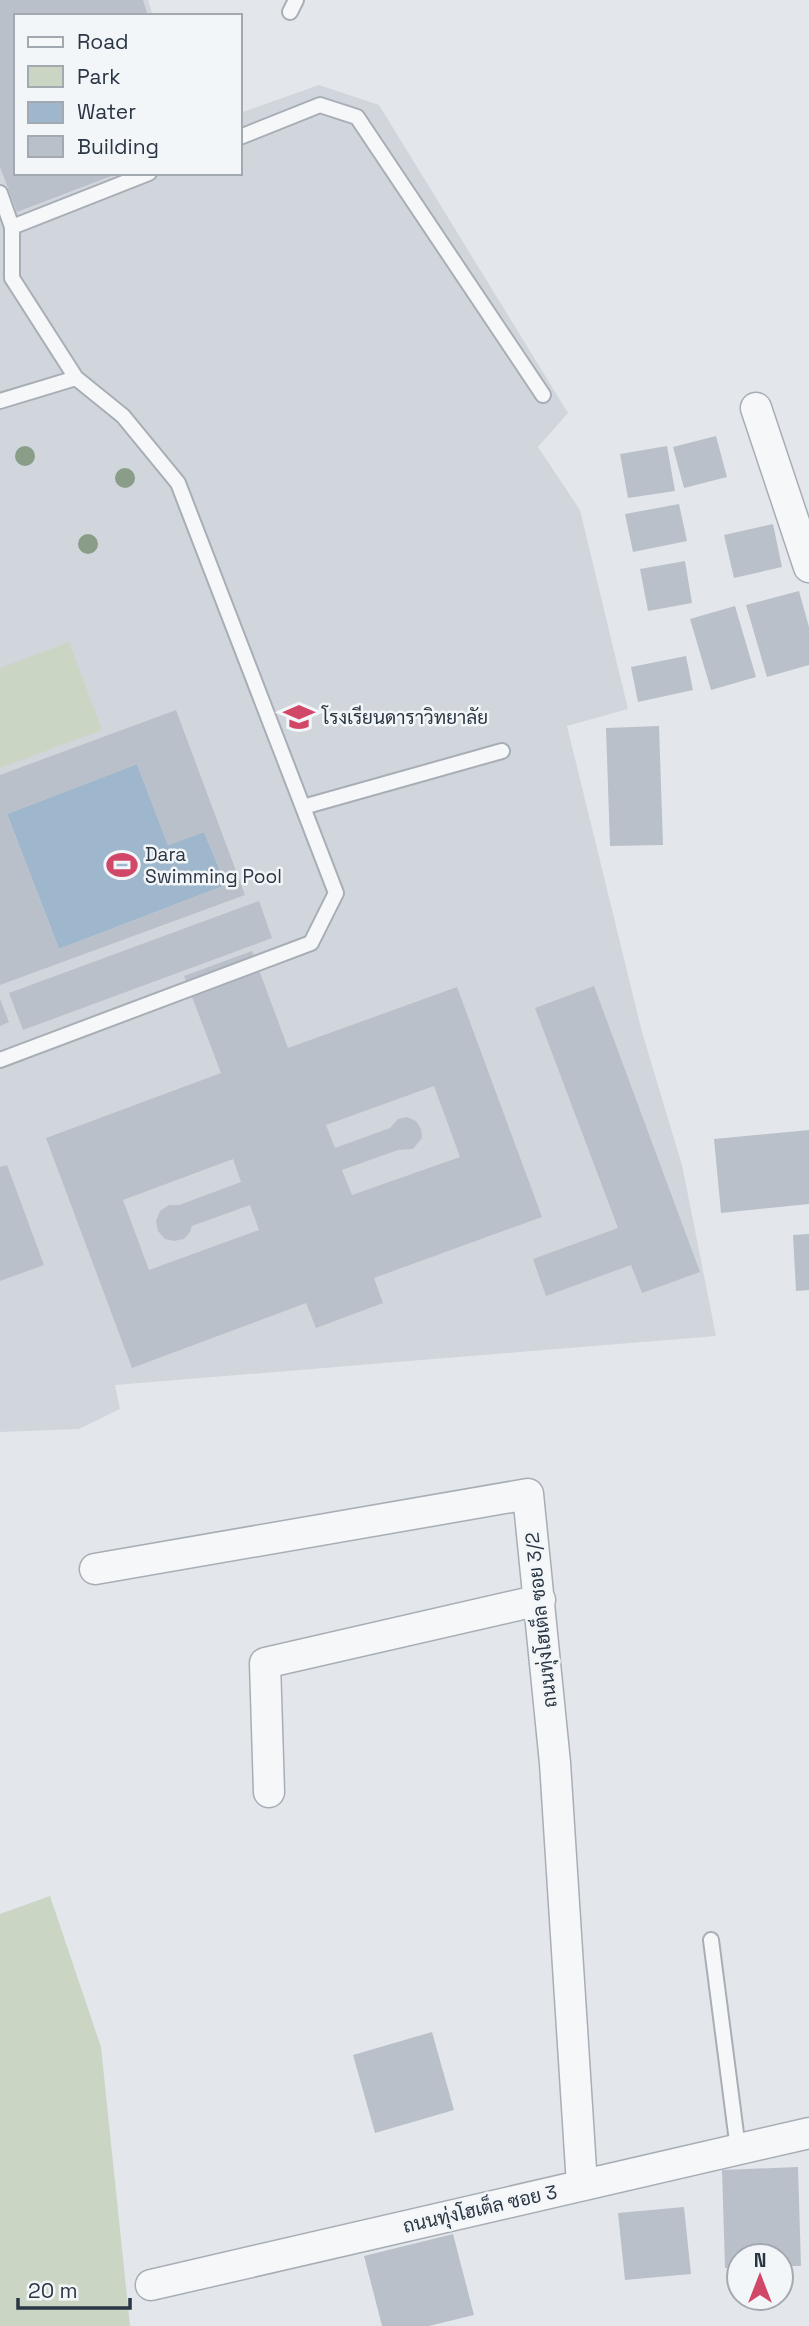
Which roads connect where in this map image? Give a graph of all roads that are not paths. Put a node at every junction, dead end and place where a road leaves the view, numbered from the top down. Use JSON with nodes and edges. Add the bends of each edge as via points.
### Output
{"nodes":[{"id":1,"x":242,"y":136,"type":"edge"},
{"id":2,"x":144,"y":175,"type":"edge"},
{"id":3,"x":0,"y":193,"type":"edge"},
{"id":4,"x":12,"y":227,"type":"junction"},
{"id":5,"x":76,"y":378,"type":"junction"},
{"id":6,"x":543,"y":394,"type":"dead end"},
{"id":7,"x":0,"y":401,"type":"edge"},
{"id":8,"x":756,"y":408,"type":"dead end"},
{"id":9,"x":809,"y":567,"type":"edge"},
{"id":10,"x":502,"y":751,"type":"dead end"},
{"id":11,"x":303,"y":807,"type":"junction"},
{"id":12,"x":0,"y":1060,"type":"edge"},
{"id":13,"x":95,"y":1569,"type":"dead end"},
{"id":14,"x":540,"y":1600,"type":"junction"},
{"id":15,"x":269,"y":1792,"type":"dead end"},
{"id":16,"x":711,"y":1940,"type":"dead end"},
{"id":17,"x":809,"y":2133,"type":"edge"},
{"id":18,"x":738,"y":2149,"type":"junction"},
{"id":19,"x":582,"y":2185,"type":"junction"},
{"id":20,"x":151,"y":2286,"type":"dead end"}],
"edges":[{"from":1,"to":6,"type":"lane","via":[[320,106],[357,117]]},
{"from":2,"to":4,"type":"lane"},
{"from":3,"to":4,"type":"lane"},
{"from":4,"to":5,"type":"lane","via":[[12,278]]},
{"from":5,"to":7,"type":"lane"},
{"from":5,"to":11,"type":"lane","via":[[123,416],[178,483]]},
{"from":8,"to":9,"type":"street"},
{"from":10,"to":11,"type":"lane"},
{"from":11,"to":12,"type":"lane","via":[[336,893],[311,943]]},
{"from":13,"to":14,"type":"street","name":"ถนนทุ่งโฮเต็ล ซอย 3/2","via":[[528,1494]]},
{"from":14,"to":15,"type":"street","via":[[265,1663]]},
{"from":14,"to":19,"type":"street","name":"ถนนทุ่งโฮเต็ล ซอย 3/2"},
{"from":16,"to":18,"type":"lane"},
{"from":17,"to":18,"type":"street","name":"ถนนทุ่งโฮเต็ล ซอย 3"},
{"from":18,"to":19,"type":"street","name":"ถนนทุ่งโฮเต็ล ซอย 3"},
{"from":19,"to":20,"type":"street","name":"ถนนทุ่งโฮเต็ล ซอย 3"}]}
